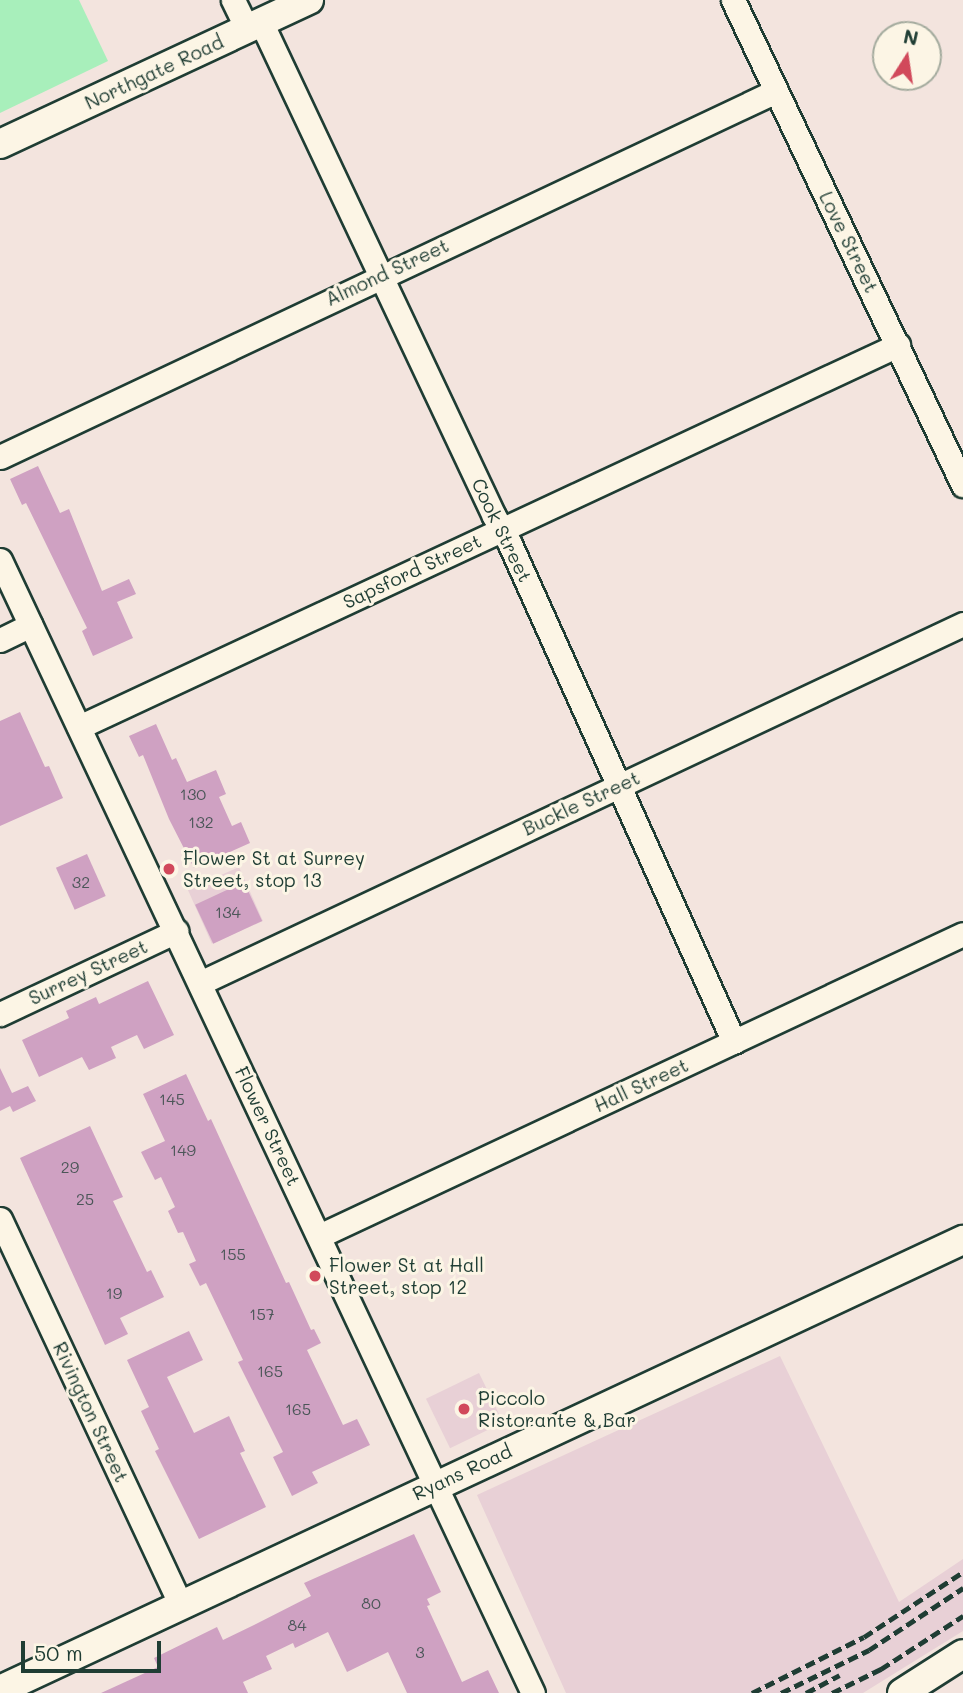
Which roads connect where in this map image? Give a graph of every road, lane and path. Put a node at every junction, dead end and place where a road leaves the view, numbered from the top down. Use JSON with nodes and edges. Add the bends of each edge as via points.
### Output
{"nodes":[{"id":1,"x":233,"y":0,"type":"edge"},
{"id":2,"x":309,"y":0,"type":"edge"},
{"id":3,"x":733,"y":0,"type":"edge"},
{"id":4,"x":254,"y":25,"type":"junction"},
{"id":5,"x":776,"y":91,"type":"junction"},
{"id":6,"x":0,"y":144,"type":"edge"},
{"id":7,"x":380,"y":275,"type":"junction"},
{"id":8,"x":898,"y":345,"type":"junction"},
{"id":9,"x":0,"y":457,"type":"edge"},
{"id":10,"x":963,"y":485,"type":"edge"},
{"id":11,"x":502,"y":528,"type":"junction"},
{"id":12,"x":0,"y":560,"type":"edge"},
{"id":13,"x":963,"y":624,"type":"edge"},
{"id":14,"x":31,"y":625,"type":"junction"},
{"id":15,"x":0,"y":640,"type":"edge"},
{"id":16,"x":79,"y":727,"type":"junction"},
{"id":17,"x":618,"y":785,"type":"junction"},
{"id":18,"x":176,"y":931,"type":"junction"},
{"id":19,"x":963,"y":934,"type":"edge"},
{"id":20,"x":200,"y":983,"type":"junction"},
{"id":21,"x":0,"y":1014,"type":"edge"},
{"id":22,"x":734,"y":1042,"type":"junction"},
{"id":23,"x":0,"y":1219,"type":"edge"},
{"id":24,"x":319,"y":1236,"type":"junction"},
{"id":25,"x":963,"y":1240,"type":"edge"},
{"id":26,"x":436,"y":1484,"type":"junction"},
{"id":27,"x":181,"y":1605,"type":"junction"},
{"id":28,"x":963,"y":1654,"type":"edge"},
{"id":29,"x":0,"y":1690,"type":"edge"},
{"id":30,"x":533,"y":1693,"type":"edge"},
{"id":31,"x":902,"y":1693,"type":"edge"}],
"edges":[{"from":1,"to":4,"type":"street","name":"Cook Street"},
{"from":2,"to":4,"type":"street","name":"Northgate Road"},
{"from":3,"to":5,"type":"street","name":"Love Street"},
{"from":4,"to":6,"type":"street","name":"Northgate Road"},
{"from":4,"to":7,"type":"street","name":"Cook Street"},
{"from":5,"to":7,"type":"street","name":"Almond Street"},
{"from":5,"to":8,"type":"street","name":"Love Street"},
{"from":7,"to":9,"type":"street","name":"Almond Street"},
{"from":7,"to":11,"type":"street","name":"Cook Street"},
{"from":8,"to":10,"type":"street","name":"Love Street"},
{"from":8,"to":11,"type":"street","name":"Sapsford Street"},
{"from":11,"to":16,"type":"street","name":"Sapsford Street"},
{"from":11,"to":17,"type":"street","name":"Cook Street"},
{"from":12,"to":14,"type":"street","name":"Flower Street"},
{"from":13,"to":17,"type":"street","name":"Buckle Street"},
{"from":14,"to":15,"type":"street"},
{"from":14,"to":16,"type":"street","name":"Flower Street"},
{"from":16,"to":18,"type":"street","name":"Flower Street"},
{"from":17,"to":20,"type":"street","name":"Buckle Street"},
{"from":17,"to":22,"type":"street","name":"Cook Street"},
{"from":18,"to":20,"type":"street","name":"Flower Street"},
{"from":18,"to":21,"type":"street","name":"Surrey Street"},
{"from":19,"to":22,"type":"street","name":"Hall Street"},
{"from":20,"to":24,"type":"street","name":"Flower Street"},
{"from":22,"to":24,"type":"street","name":"Hall Street"},
{"from":23,"to":27,"type":"street","name":"Rivington Street"},
{"from":24,"to":26,"type":"street","name":"Flower Street"},
{"from":25,"to":26,"type":"street","name":"Ryans Road"},
{"from":26,"to":27,"type":"street","name":"Ryans Road"},
{"from":26,"to":30,"type":"street","name":"Flower Street"},
{"from":27,"to":29,"type":"street","name":"Ryans Road"},
{"from":28,"to":31,"type":"street"}]}
